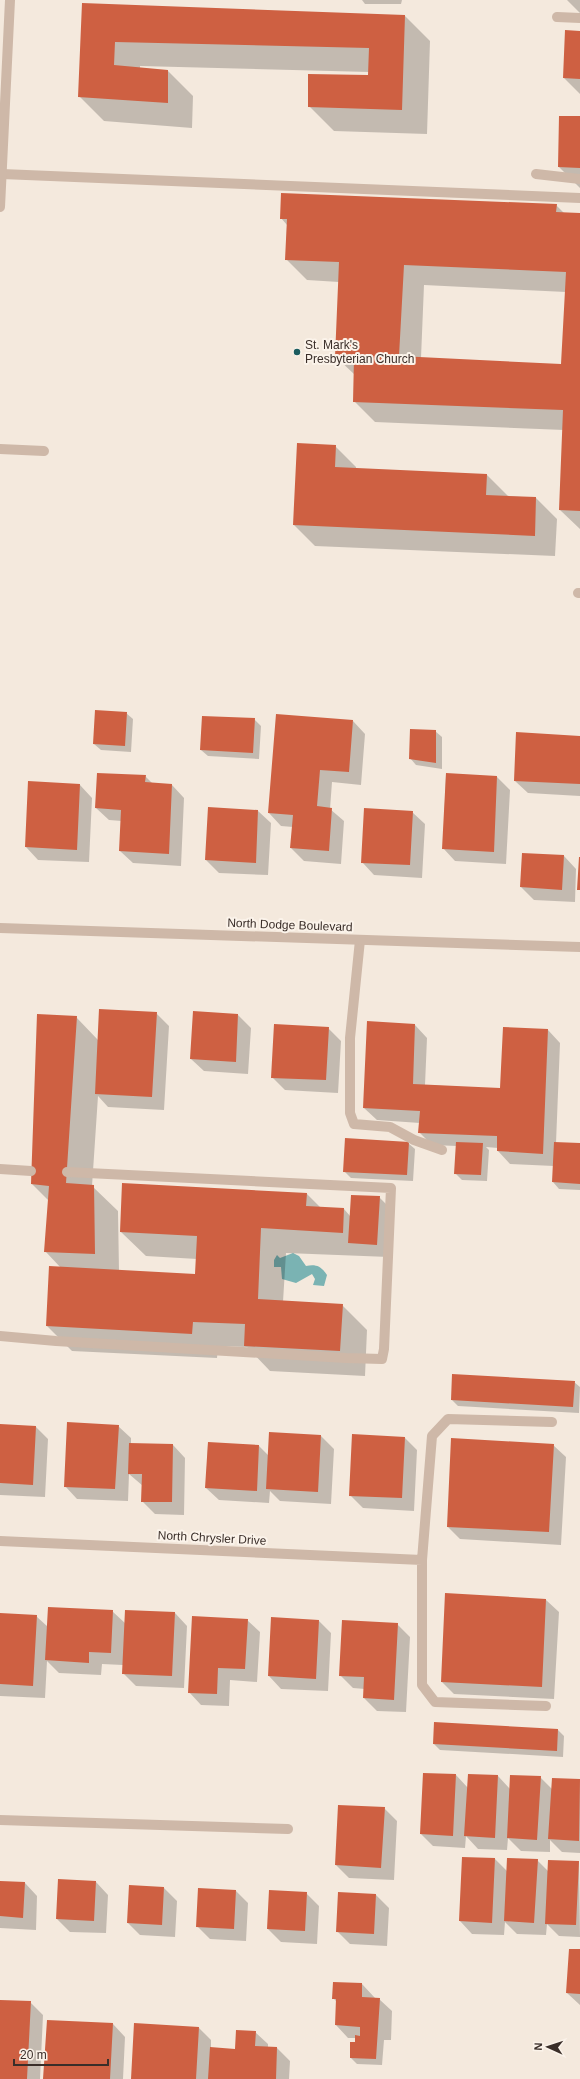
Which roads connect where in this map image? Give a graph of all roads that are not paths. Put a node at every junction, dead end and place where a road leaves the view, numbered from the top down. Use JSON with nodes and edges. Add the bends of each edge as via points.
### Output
{"nodes":[{"id":1,"x":10,"y":0,"type":"edge"},
{"id":2,"x":557,"y":17,"type":"dead end"},
{"id":3,"x":580,"y":18,"type":"edge"},
{"id":4,"x":3,"y":92,"type":"edge"},
{"id":5,"x":2,"y":174,"type":"junction"},
{"id":6,"x":536,"y":174,"type":"dead end"},
{"id":7,"x":580,"y":179,"type":"edge"},
{"id":8,"x":580,"y":198,"type":"edge"},
{"id":9,"x":0,"y":206,"type":"edge"},
{"id":10,"x":0,"y":449,"type":"edge"},
{"id":11,"x":44,"y":451,"type":"dead end"},
{"id":12,"x":0,"y":928,"type":"edge"},
{"id":13,"x":360,"y":940,"type":"junction"},
{"id":14,"x":580,"y":947,"type":"edge"},
{"id":15,"x":442,"y":1150,"type":"dead end"},
{"id":16,"x":0,"y":1169,"type":"edge"},
{"id":17,"x":31,"y":1171,"type":"dead end"},
{"id":18,"x":67,"y":1172,"type":"dead end"},
{"id":19,"x":0,"y":1336,"type":"edge"},
{"id":20,"x":552,"y":1422,"type":"dead end"},
{"id":21,"x":0,"y":1542,"type":"edge"},
{"id":22,"x":422,"y":1560,"type":"junction"},
{"id":23,"x":546,"y":1706,"type":"dead end"},
{"id":24,"x":0,"y":1820,"type":"edge"},
{"id":25,"x":288,"y":1829,"type":"dead end"}],
"edges":[{"from":1,"to":4,"type":"street"},
{"from":2,"to":3,"type":"street"},
{"from":4,"to":5,"type":"street"},
{"from":5,"to":8,"type":"street"},
{"from":5,"to":9,"type":"street"},
{"from":6,"to":7,"type":"street"},
{"from":10,"to":11,"type":"street"},
{"from":12,"to":13,"type":"street","name":"North Dodge Boulevard"},
{"from":13,"to":14,"type":"street","name":"North Dodge Boulevard"},
{"from":13,"to":15,"type":"street","via":[[350,1038],[350,1113],[354,1124],[390,1127],[414,1140]]},
{"from":16,"to":17,"type":"street"},
{"from":18,"to":19,"type":"street","via":[[390,1188],[382,1358],[338,1358]]},
{"from":20,"to":22,"type":"street","via":[[448,1419],[432,1436]]},
{"from":21,"to":22,"type":"street","name":"North Chrysler Drive"},
{"from":22,"to":23,"type":"street","via":[[422,1685],[435,1702]]},
{"from":24,"to":25,"type":"street"}]}
